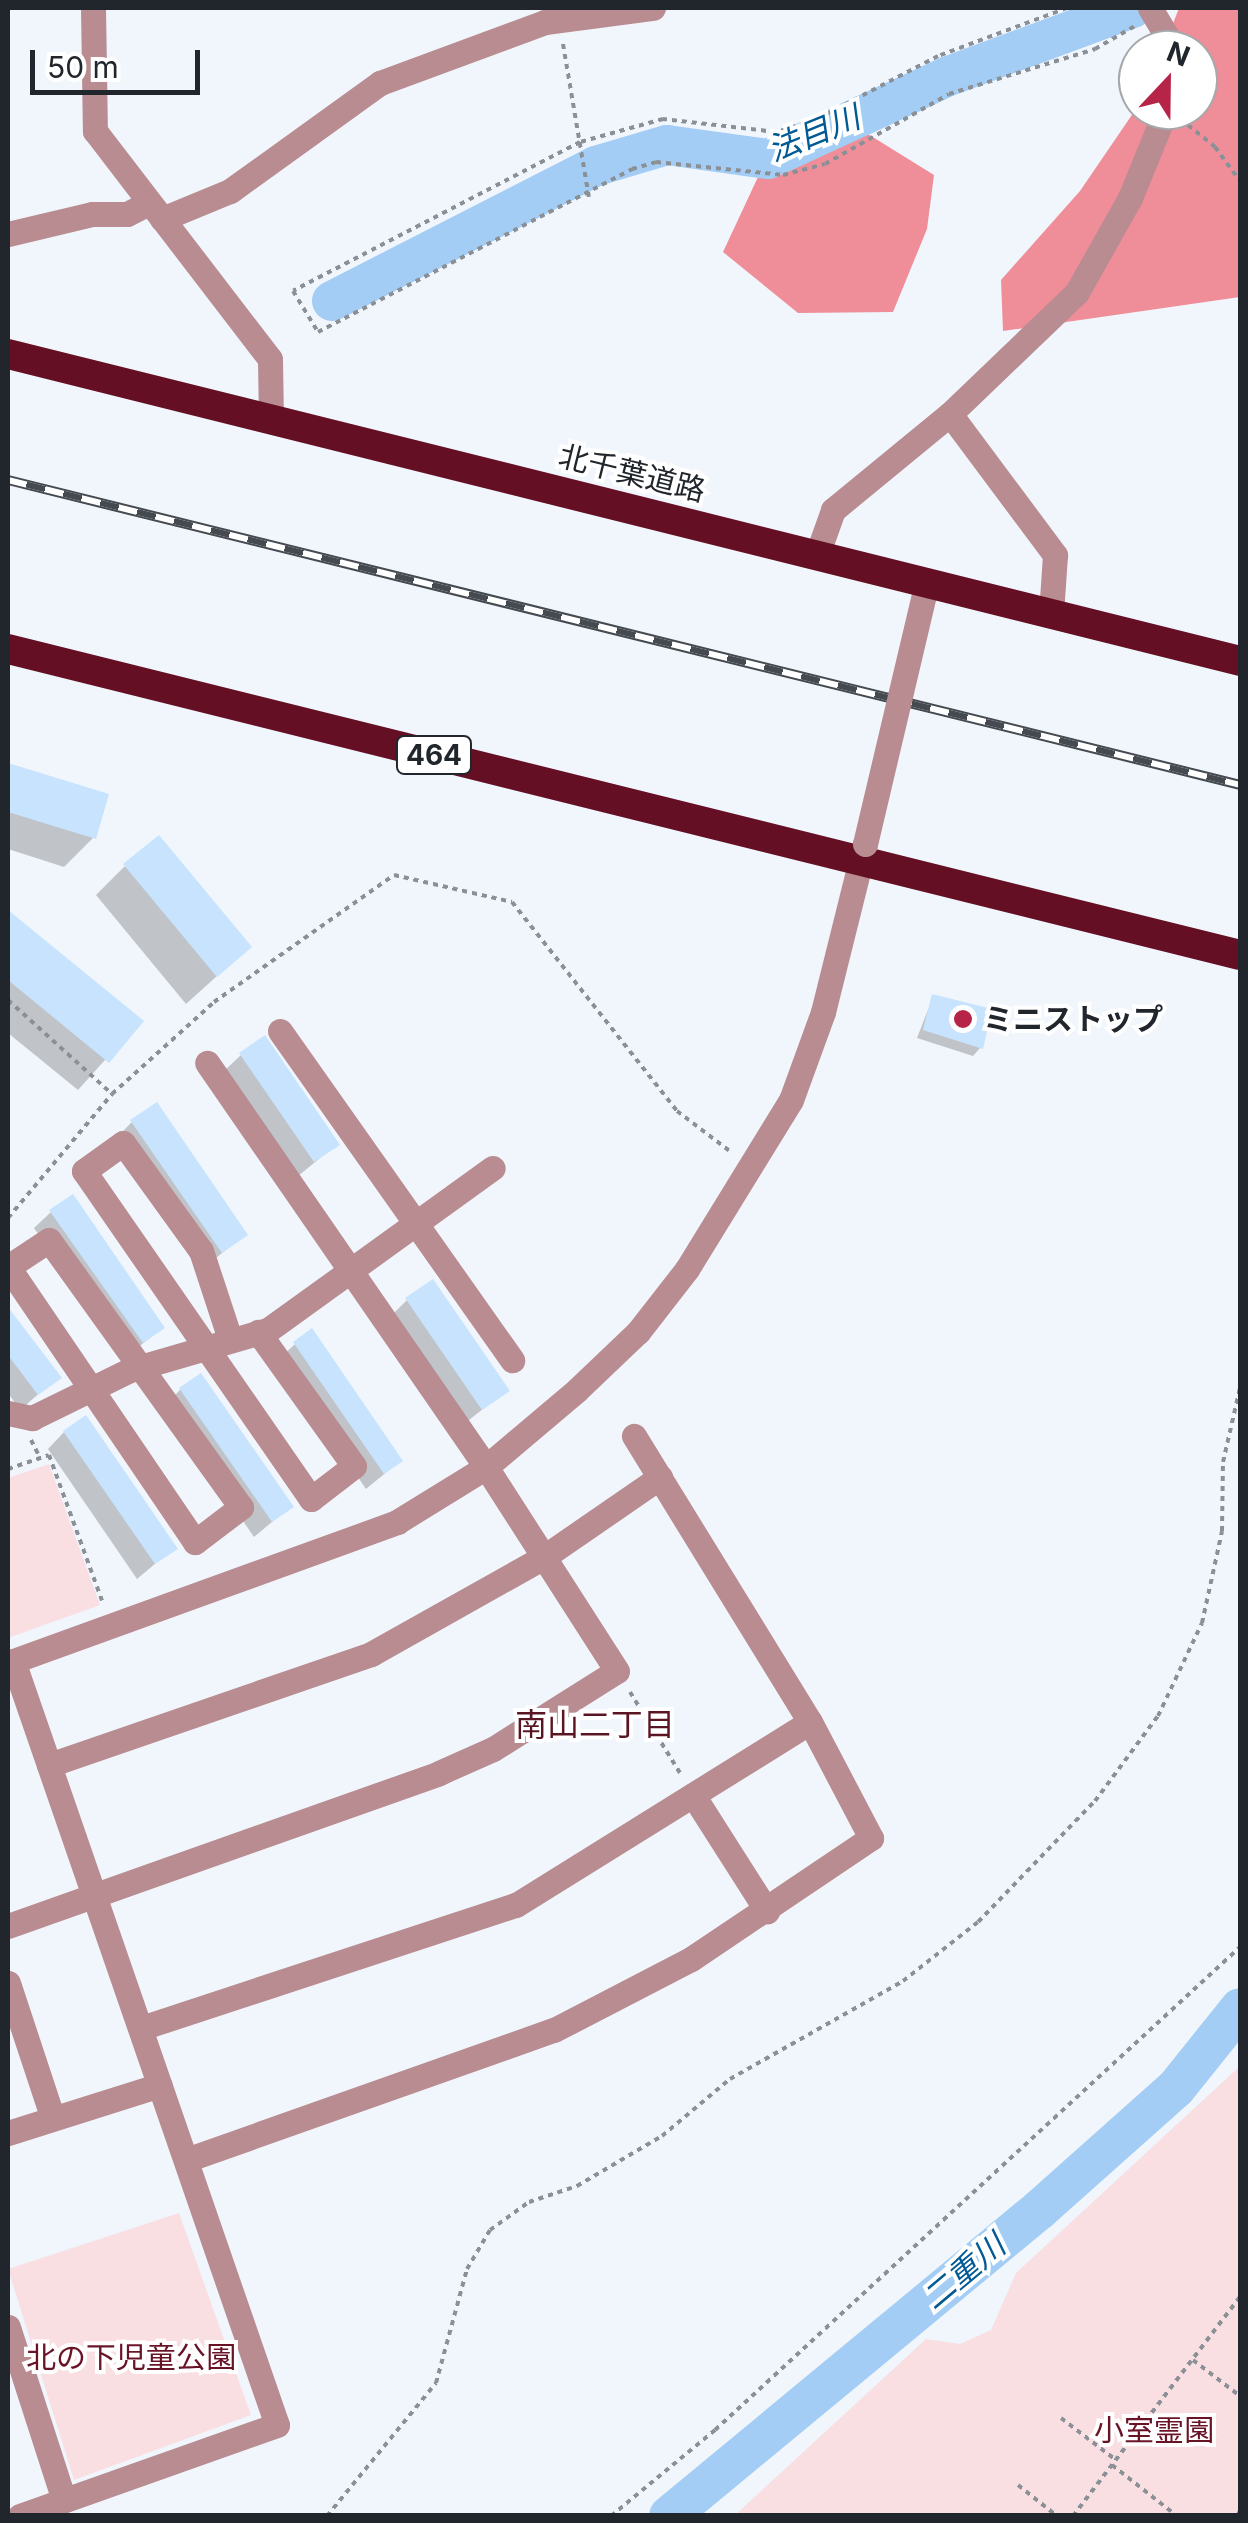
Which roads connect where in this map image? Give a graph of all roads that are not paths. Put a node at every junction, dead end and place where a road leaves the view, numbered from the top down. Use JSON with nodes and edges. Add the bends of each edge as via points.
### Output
{"nodes":[{"id":1,"x":93,"y":8,"type":"edge"},
{"id":2,"x":652,"y":8,"type":"edge"},
{"id":3,"x":1167,"y":130,"type":"edge"},
{"id":4,"x":156,"y":211,"type":"junction"},
{"id":5,"x":8,"y":234,"type":"edge"},
{"id":6,"x":8,"y":354,"type":"edge"},
{"id":7,"x":950,"y":414,"type":"junction"},
{"id":8,"x":272,"y":420,"type":"junction"},
{"id":9,"x":817,"y":555,"type":"junction"},
{"id":10,"x":924,"y":593,"type":"junction"},
{"id":11,"x":1051,"y":614,"type":"junction"},
{"id":12,"x":8,"y":649,"type":"edge"},
{"id":13,"x":1240,"y":661,"type":"edge"},
{"id":14,"x":862,"y":853,"type":"junction"},
{"id":15,"x":1240,"y":956,"type":"edge"},
{"id":16,"x":280,"y":1031,"type":"dead end"},
{"id":17,"x":207,"y":1063,"type":"dead end"},
{"id":18,"x":492,"y":1168,"type":"dead end"},
{"id":19,"x":417,"y":1224,"type":"junction"},
{"id":20,"x":353,"y":1271,"type":"junction"},
{"id":21,"x":258,"y":1332,"type":"junction"},
{"id":22,"x":230,"y":1339,"type":"junction"},
{"id":23,"x":203,"y":1345,"type":"junction"},
{"id":24,"x":512,"y":1360,"type":"dead end"},
{"id":25,"x":143,"y":1366,"type":"junction"},
{"id":26,"x":92,"y":1385,"type":"junction"},
{"id":27,"x":8,"y":1412,"type":"edge"},
{"id":28,"x":634,"y":1436,"type":"dead end"},
{"id":29,"x":486,"y":1467,"type":"junction"},
{"id":30,"x":660,"y":1477,"type":"junction"},
{"id":31,"x":544,"y":1557,"type":"junction"},
{"id":32,"x":10,"y":1662,"type":"edge"},
{"id":33,"x":810,"y":1722,"type":"junction"},
{"id":34,"x":49,"y":1764,"type":"junction"},
{"id":35,"x":693,"y":1795,"type":"junction"},
{"id":36,"x":94,"y":1897,"type":"junction"},
{"id":37,"x":766,"y":1911,"type":"junction"},
{"id":38,"x":8,"y":1926,"type":"edge"},
{"id":39,"x":8,"y":1982,"type":"edge"},
{"id":40,"x":142,"y":2028,"type":"junction"},
{"id":41,"x":160,"y":2085,"type":"junction"},
{"id":42,"x":52,"y":2116,"type":"junction"},
{"id":43,"x":8,"y":2133,"type":"edge"},
{"id":44,"x":186,"y":2160,"type":"junction"},
{"id":45,"x":8,"y":2327,"type":"edge"},
{"id":46,"x":64,"y":2500,"type":"junction"},
{"id":47,"x":20,"y":2516,"type":"edge"}],
"edges":[{"from":1,"to":4,"type":"street","via":[[95,131]]},
{"from":2,"to":4,"type":"street","via":[[558,20],[380,83],[230,191]]},
{"from":3,"to":7,"type":"street","via":[[1077,292]]},
{"from":4,"to":5,"type":"street","via":[[92,214]]},
{"from":4,"to":8,"type":"street","via":[[270,359]]},
{"from":6,"to":8,"type":"highway","name":"北千葉道路"},
{"from":7,"to":9,"type":"street","via":[[833,510]]},
{"from":7,"to":11,"type":"street","via":[[1055,555]]},
{"from":8,"to":9,"type":"highway","name":"北千葉道路"},
{"from":9,"to":10,"type":"highway","name":"北千葉道路"},
{"from":10,"to":11,"type":"highway","name":"北千葉道路"},
{"from":10,"to":14,"type":"street","bridge":true},
{"from":11,"to":13,"type":"highway","name":"北千葉道路"},
{"from":12,"to":14,"type":"highway","number":"464"},
{"from":14,"to":15,"type":"highway","number":"464"},
{"from":14,"to":29,"type":"street","via":[[823,1012],[790,1100],[754,1168],[638,1332]]},
{"from":16,"to":19,"type":"street"},
{"from":17,"to":20,"type":"street"},
{"from":18,"to":19,"type":"street"},
{"from":19,"to":20,"type":"street"},
{"from":19,"to":24,"type":"street"},
{"from":20,"to":21,"type":"street"},
{"from":20,"to":29,"type":"street"},
{"from":21,"to":22,"type":"street"},
{"from":21,"to":23,"type":"street","via":[[354,1466],[310,1499]]},
{"from":22,"to":23,"type":"street"},
{"from":22,"to":23,"type":"street","via":[[201,1251],[124,1143],[84,1170]]},
{"from":23,"to":25,"type":"street"},
{"from":25,"to":26,"type":"street"},
{"from":25,"to":26,"type":"street","via":[[48,1240],[8,1266]]},
{"from":25,"to":26,"type":"street","via":[[241,1507],[195,1542]]},
{"from":26,"to":27,"type":"street","via":[[32,1418]]},
{"from":28,"to":30,"type":"street"},
{"from":29,"to":31,"type":"street"},
{"from":29,"to":32,"type":"street","via":[[397,1522]]},
{"from":30,"to":31,"type":"street"},
{"from":30,"to":33,"type":"street"},
{"from":31,"to":34,"type":"street","via":[[370,1654]]},
{"from":31,"to":36,"type":"street","via":[[616,1671],[493,1749],[439,1773]]},
{"from":32,"to":34,"type":"street"},
{"from":33,"to":35,"type":"street"},
{"from":33,"to":37,"type":"street","via":[[871,1838]]},
{"from":34,"to":36,"type":"street"},
{"from":35,"to":37,"type":"street"},
{"from":35,"to":40,"type":"street","via":[[516,1905]]},
{"from":36,"to":38,"type":"street"},
{"from":36,"to":40,"type":"street"},
{"from":37,"to":44,"type":"street","via":[[554,2030]]},
{"from":39,"to":42,"type":"street"},
{"from":40,"to":41,"type":"street"},
{"from":41,"to":42,"type":"street"},
{"from":41,"to":44,"type":"street"},
{"from":42,"to":43,"type":"street"},
{"from":44,"to":46,"type":"street","via":[[277,2425]]},
{"from":45,"to":46,"type":"street"},
{"from":46,"to":47,"type":"street"}]}
